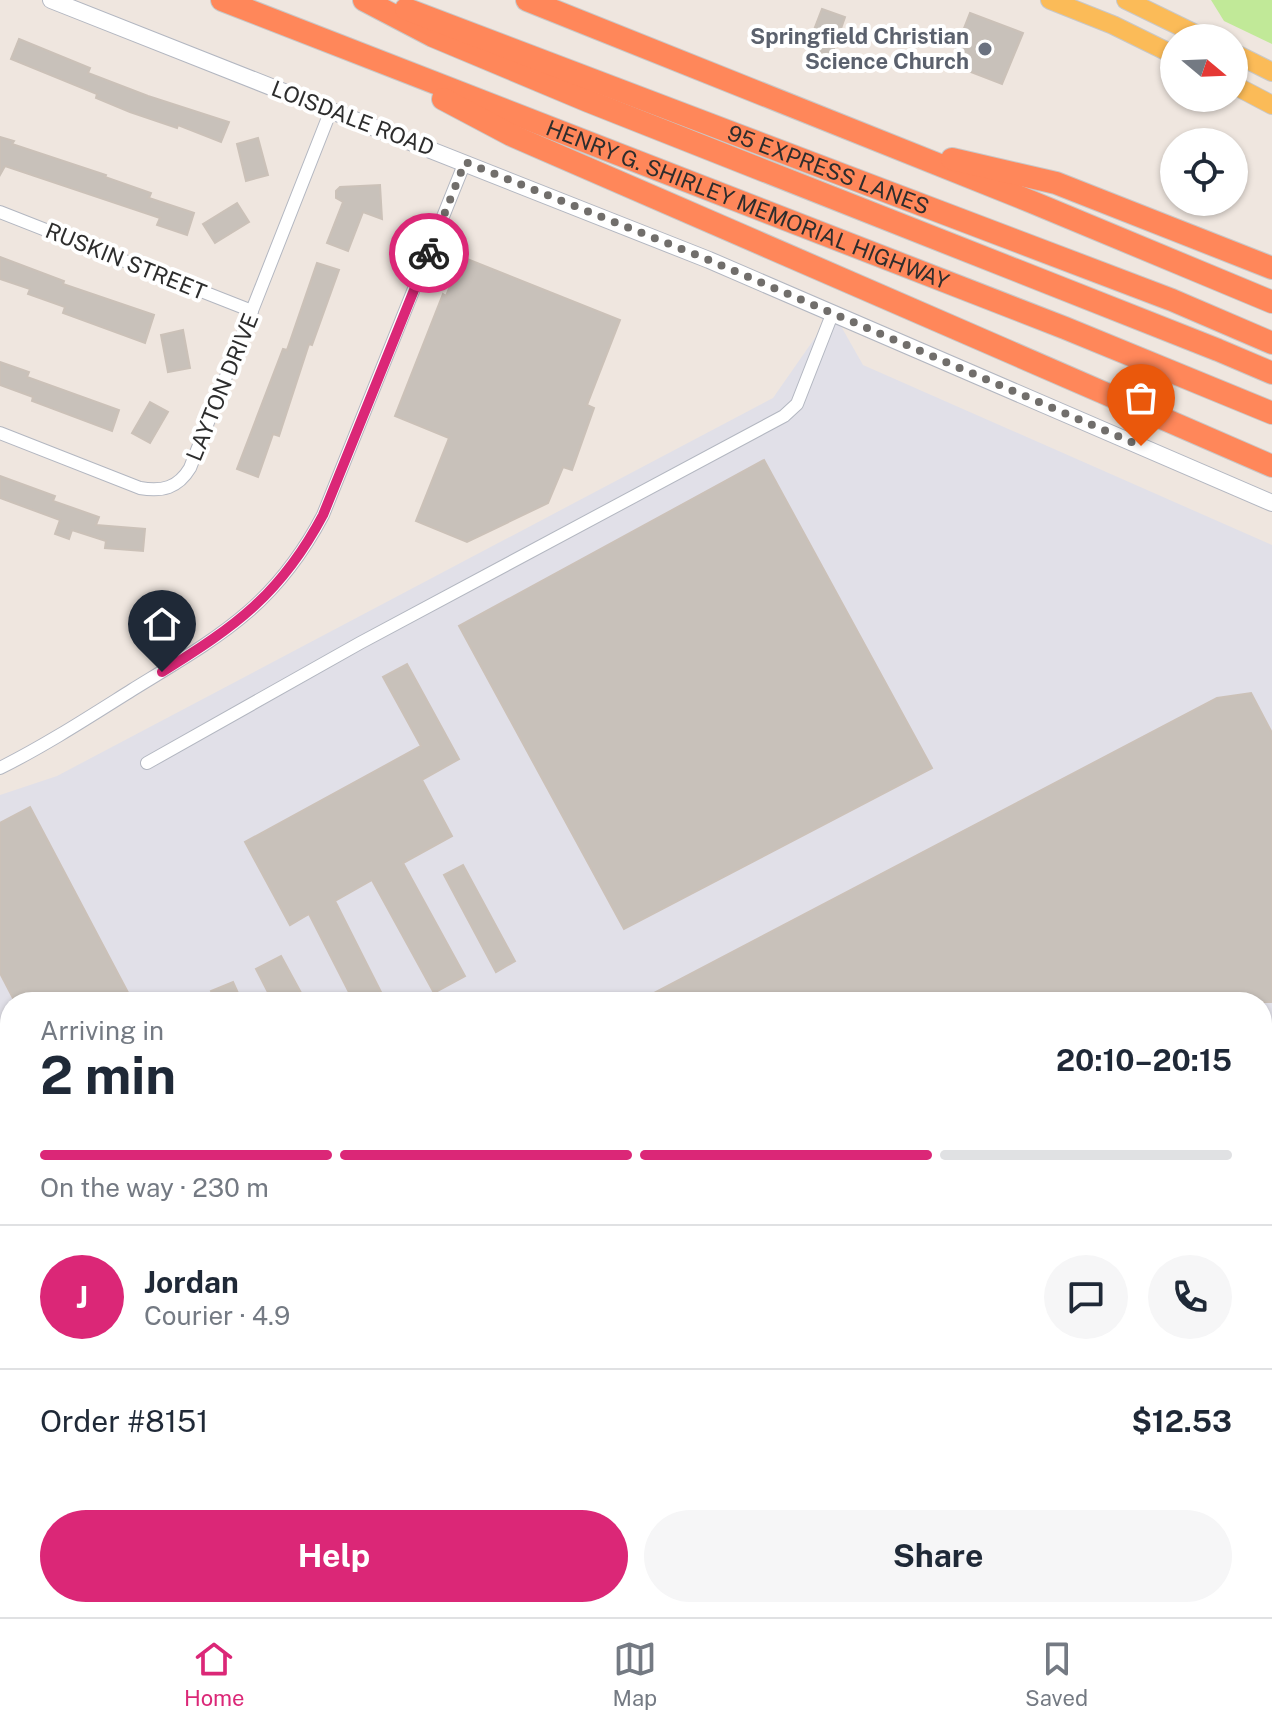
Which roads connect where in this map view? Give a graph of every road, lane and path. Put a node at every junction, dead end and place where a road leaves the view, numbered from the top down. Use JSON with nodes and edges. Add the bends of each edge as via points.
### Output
{"nodes":[{"id":1,"x":51,"y":0,"type":"edge"},
{"id":2,"x":222,"y":0,"type":"edge"},
{"id":3,"x":364,"y":0,"type":"edge"},
{"id":4,"x":382,"y":0,"type":"edge"},
{"id":5,"x":527,"y":0,"type":"edge"},
{"id":6,"x":1126,"y":0,"type":"edge"},
{"id":7,"x":1063,"y":2,"type":"edge"},
{"id":8,"x":1175,"y":24,"type":"edge"},
{"id":9,"x":1160,"y":48,"type":"edge"},
{"id":10,"x":369,"y":57,"type":"junction"},
{"id":11,"x":1248,"y":60,"type":"edge"},
{"id":12,"x":1272,"y":72,"type":"edge"},
{"id":13,"x":1248,"y":92,"type":"edge"},
{"id":14,"x":1272,"y":105,"type":"edge"},
{"id":15,"x":331,"y":110,"type":"junction"},
{"id":16,"x":893,"y":145,"type":"junction"},
{"id":17,"x":465,"y":162,"type":"junction"},
{"id":18,"x":0,"y":212,"type":"edge"},
{"id":19,"x":1272,"y":268,"type":"edge"},
{"id":20,"x":1272,"y":302,"type":"edge"},
{"id":21,"x":252,"y":311,"type":"junction"},
{"id":22,"x":833,"y":312,"type":"junction"},
{"id":23,"x":1272,"y":343,"type":"edge"},
{"id":24,"x":1272,"y":373,"type":"edge"},
{"id":25,"x":1272,"y":413,"type":"edge"},
{"id":26,"x":0,"y":433,"type":"edge"},
{"id":27,"x":1272,"y":466,"type":"edge"},
{"id":28,"x":1228,"y":484,"type":"junction"},
{"id":29,"x":1272,"y":503,"type":"edge"},
{"id":30,"x":1272,"y":515,"type":"edge"},
{"id":31,"x":147,"y":763,"type":"dead end"},
{"id":32,"x":0,"y":768,"type":"edge"}],
"edges":[{"from":1,"to":15,"type":"main road","name":"LOISDALE ROAD"},
{"from":2,"to":10,"type":"highway","name":"HENRY G. SHIRLEY MEMORIAL HIGHWAY"},
{"from":3,"to":24,"type":"highway","via":[[433,36],[588,101]]},
{"from":4,"to":23,"type":"highway","name":"95 EXPRESS LANES","via":[[1172,300]]},
{"from":5,"to":16,"type":"highway"},
{"from":6,"to":8,"type":"main road"},
{"from":7,"to":9,"type":"main road"},
{"from":10,"to":25,"type":"highway","name":"HENRY G. SHIRLEY MEMORIAL HIGHWAY"},
{"from":10,"to":27,"type":"highway","via":[[511,135]]},
{"from":11,"to":12,"type":"main road"},
{"from":13,"to":14,"type":"main road"},
{"from":15,"to":17,"type":"main road","name":"LOISDALE ROAD"},
{"from":15,"to":21,"type":"street","name":"LAYTON DRIVE"},
{"from":16,"to":19,"type":"highway","via":[[1056,183]]},
{"from":16,"to":20,"type":"highway"},
{"from":17,"to":22,"type":"main road","name":"LOISDALE ROAD"},
{"from":17,"to":32,"type":"street","via":[[323,515],[292,568],[248,614],[214,639]]},
{"from":18,"to":21,"type":"street","name":"RUSKIN STREET"},
{"from":21,"to":26,"type":"street","name":"LAYTON DRIVE","via":[[190,468],[179,483],[153,491],[140,488]]},
{"from":22,"to":28,"type":"main road","name":"LOISDALE ROAD"},
{"from":22,"to":31,"type":"street","via":[[797,404],[784,416]]},
{"from":28,"to":29,"type":"main road","name":"LOISDALE ROAD"},
{"from":28,"to":30,"type":"main road"}]}
